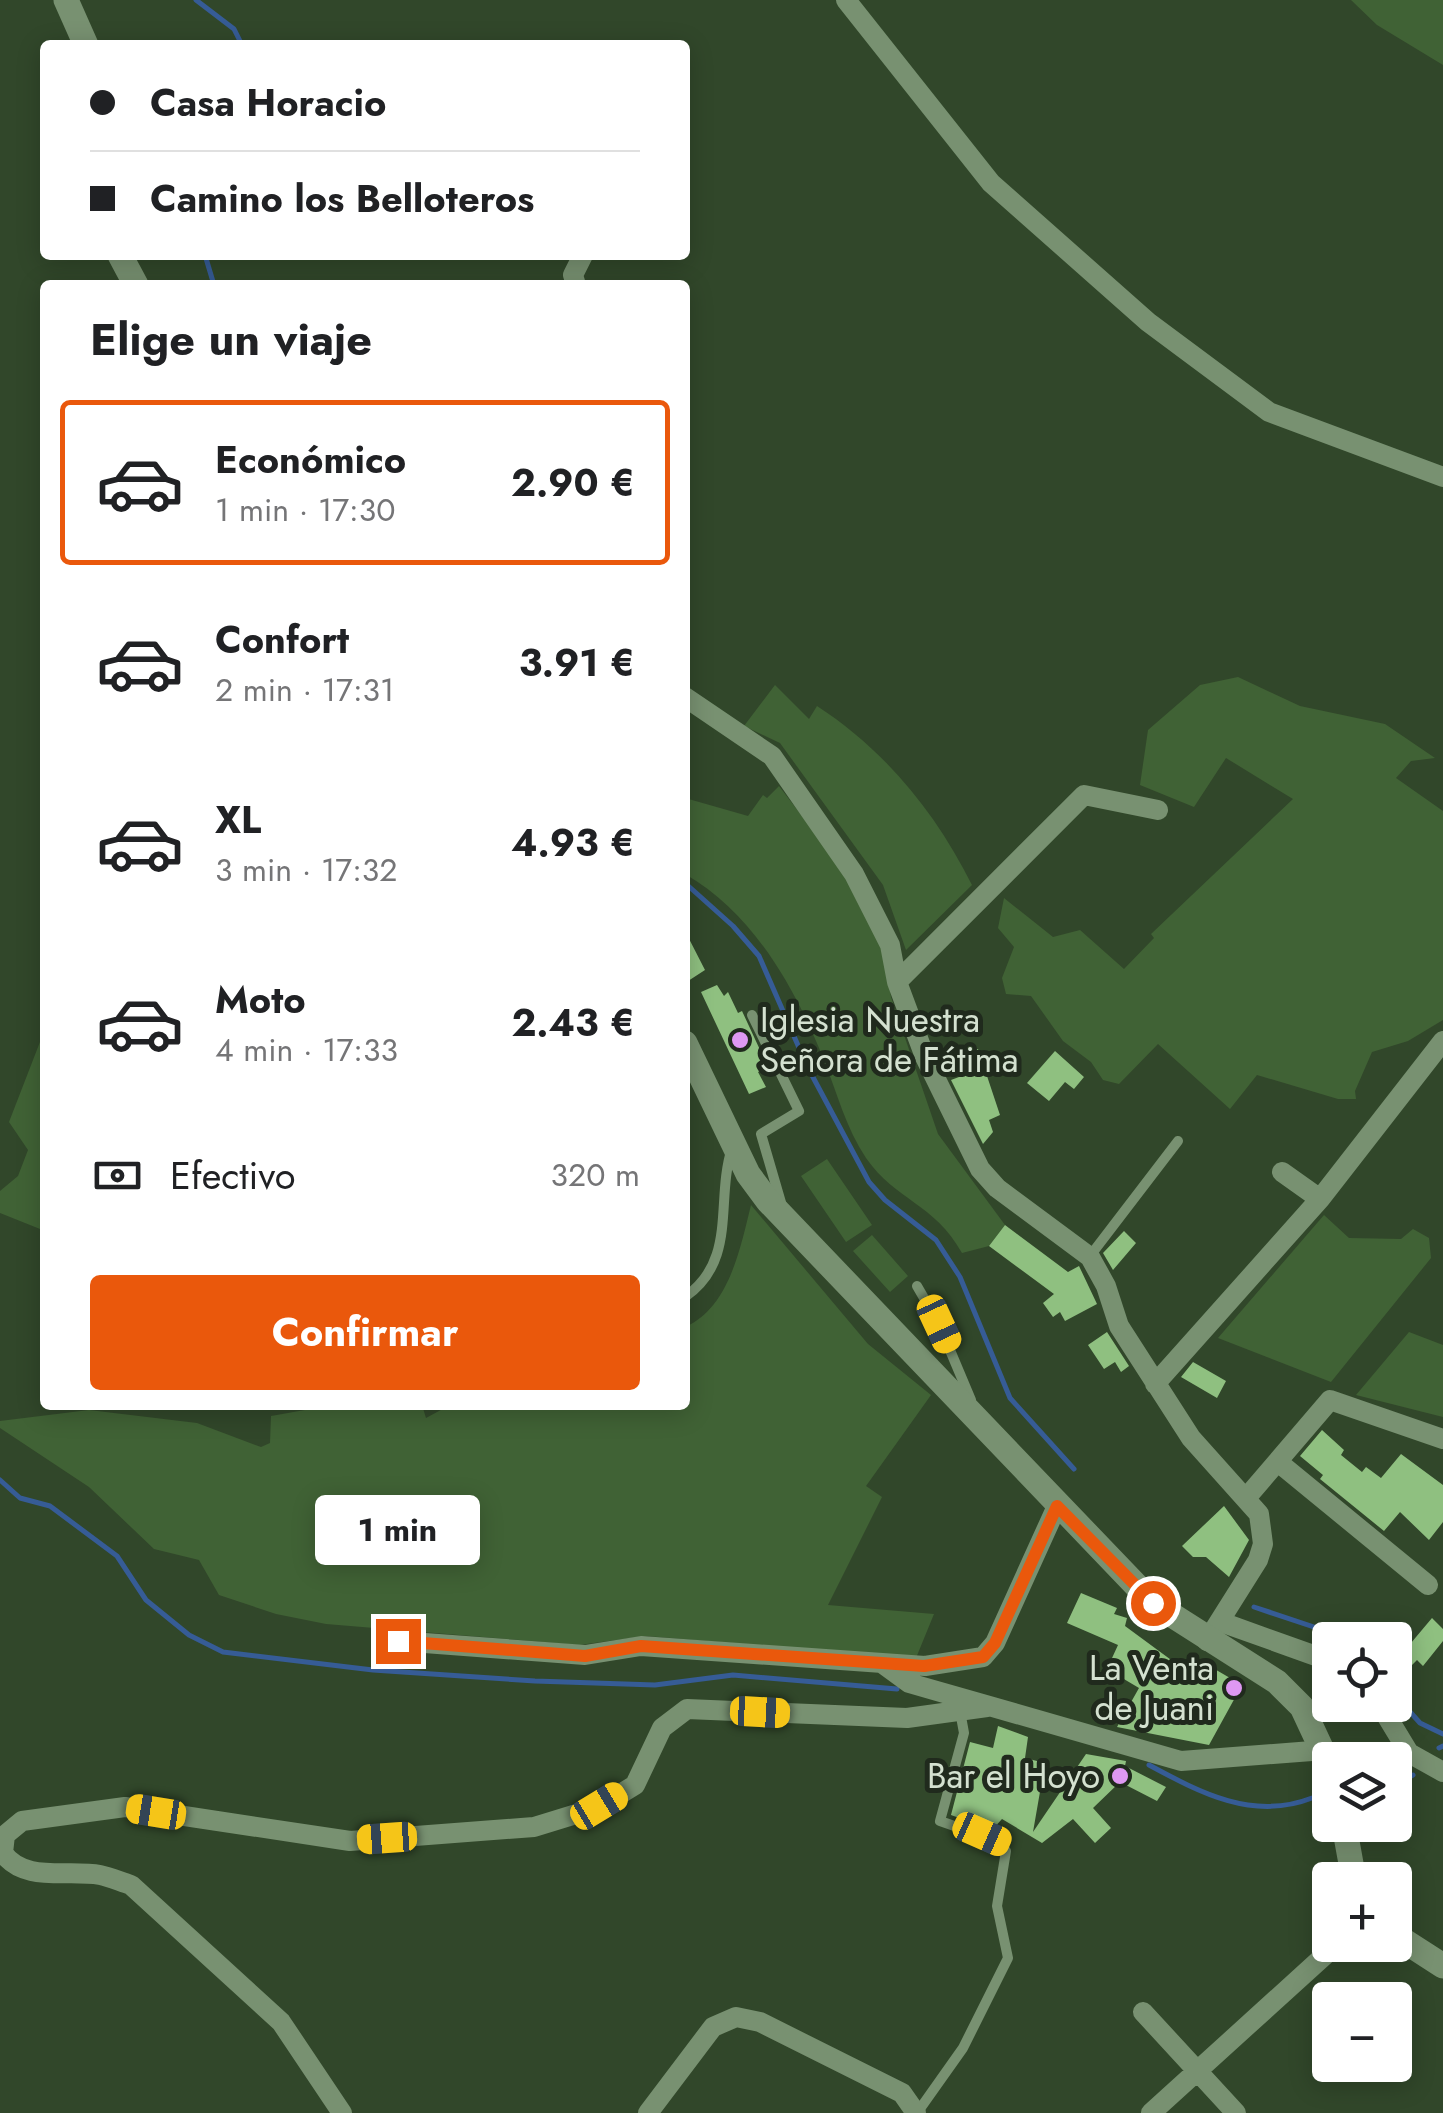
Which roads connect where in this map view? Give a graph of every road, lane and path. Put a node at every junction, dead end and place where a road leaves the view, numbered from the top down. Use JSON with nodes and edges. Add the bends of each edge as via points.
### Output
{"nodes":[{"id":1,"x":66,"y":0,"type":"edge"},
{"id":2,"x":846,"y":0,"type":"edge"},
{"id":3,"x":84,"y":40,"type":"edge"},
{"id":4,"x":1443,"y":477,"type":"edge"},
{"id":5,"x":690,"y":700,"type":"edge"},
{"id":6,"x":1158,"y":810,"type":"dead end"},
{"id":7,"x":897,"y":982,"type":"junction"},
{"id":8,"x":752,"y":1016,"type":"dead end"},
{"id":9,"x":1443,"y":1041,"type":"edge"},
{"id":10,"x":690,"y":1053,"type":"edge"},
{"id":11,"x":1178,"y":1140,"type":"dead end"},
{"id":12,"x":734,"y":1143,"type":"junction"},
{"id":13,"x":1282,"y":1172,"type":"dead end"},
{"id":14,"x":1320,"y":1199,"type":"junction"},
{"id":15,"x":787,"y":1221,"type":"junction"},
{"id":16,"x":1090,"y":1257,"type":"junction"},
{"id":17,"x":917,"y":1286,"type":"dead end"},
{"id":18,"x":690,"y":1292,"type":"edge"},
{"id":19,"x":1155,"y":1384,"type":"junction"},
{"id":20,"x":980,"y":1425,"type":"junction"},
{"id":21,"x":1443,"y":1439,"type":"edge"},
{"id":22,"x":1278,"y":1462,"type":"junction"},
{"id":23,"x":1246,"y":1497,"type":"junction"},
{"id":24,"x":1057,"y":1506,"type":"junction"},
{"id":25,"x":1428,"y":1586,"type":"dead end"},
{"id":26,"x":1214,"y":1632,"type":"junction"},
{"id":27,"x":398,"y":1641,"type":"dead end"},
{"id":28,"x":1312,"y":1656,"type":"edge"},
{"id":29,"x":882,"y":1663,"type":"junction"},
{"id":30,"x":987,"y":1707,"type":"junction"},
{"id":31,"x":960,"y":1711,"type":"junction"},
{"id":32,"x":1390,"y":1722,"type":"edge"},
{"id":33,"x":1319,"y":1742,"type":"edge"},
{"id":34,"x":1312,"y":1759,"type":"edge"},
{"id":35,"x":1443,"y":1772,"type":"edge"},
{"id":36,"x":1412,"y":1946,"type":"edge"},
{"id":37,"x":1318,"y":1962,"type":"edge"},
{"id":38,"x":1443,"y":1966,"type":"edge"},
{"id":39,"x":1143,"y":2012,"type":"dead end"},
{"id":40,"x":1200,"y":2072,"type":"junction"},
{"id":41,"x":342,"y":2113,"type":"edge"},
{"id":42,"x":648,"y":2113,"type":"edge"},
{"id":43,"x":916,"y":2113,"type":"edge"},
{"id":44,"x":1152,"y":2113,"type":"edge"},
{"id":45,"x":1236,"y":2113,"type":"edge"}],
"edges":[{"from":1,"to":3,"type":"main road"},
{"from":2,"to":4,"type":"street","via":[[992,183],[1148,322],[1269,412]]},
{"from":5,"to":7,"type":"street","via":[[772,756],[854,874],[890,945]]},
{"from":6,"to":7,"type":"street","via":[[1084,794]]},
{"from":7,"to":16,"type":"street","via":[[980,1169]]},
{"from":8,"to":15,"type":"lane","via":[[799,1110],[761,1134]]},
{"from":9,"to":14,"type":"street"},
{"from":10,"to":12,"type":"main road"},
{"from":11,"to":16,"type":"lane"},
{"from":12,"to":15,"type":"main road","via":[[748,1174]]},
{"from":12,"to":18,"type":"lane","via":[[725,1170],[720,1251],[711,1272]]},
{"from":13,"to":14,"type":"street"},
{"from":14,"to":19,"type":"street"},
{"from":15,"to":20,"type":"main road"},
{"from":16,"to":19,"type":"street","via":[[1119,1326]]},
{"from":17,"to":20,"type":"lane"},
{"from":19,"to":23,"type":"street","via":[[1191,1438]]},
{"from":20,"to":24,"type":"main road"},
{"from":21,"to":22,"type":"street","via":[[1330,1400]]},
{"from":22,"to":23,"type":"street"},
{"from":22,"to":25,"type":"street"},
{"from":23,"to":26,"type":"street","via":[[1259,1514],[1264,1544]]},
{"from":24,"to":26,"type":"main road","via":[[1153,1603]]},
{"from":24,"to":29,"type":"street","via":[[990,1651],[924,1666]]},
{"from":26,"to":28,"type":"street"},
{"from":26,"to":33,"type":"main road","via":[[1302,1708]]},
{"from":27,"to":29,"type":"street","via":[[585,1656],[641,1646]]},
{"from":29,"to":30,"type":"street","via":[[909,1682]]},
{"from":30,"to":31,"type":"street"},
{"from":30,"to":34,"type":"street","via":[[1181,1762]]},
{"from":31,"to":41,"type":"street","via":[[907,1718],[688,1708],[662,1728],[635,1785],[599,1806],[534,1827],[350,1841],[124,1807],[22,1821],[5,1835],[3,1853],[26,1871],[101,1875],[131,1885],[281,2022]]},
{"from":31,"to":43,"type":"lane","via":[[964,1733],[940,1821],[1000,1842],[1006,1851],[996,1906],[1008,1958],[962,2048]]},
{"from":32,"to":35,"type":"street","via":[[1409,1752]]},
{"from":36,"to":38,"type":"main road"},
{"from":37,"to":40,"type":"street"},
{"from":39,"to":40,"type":"street"},
{"from":40,"to":44,"type":"street"},
{"from":40,"to":45,"type":"street"},
{"from":42,"to":43,"type":"street","via":[[712,2026],[736,2017],[760,2022],[902,2093]]}]}
